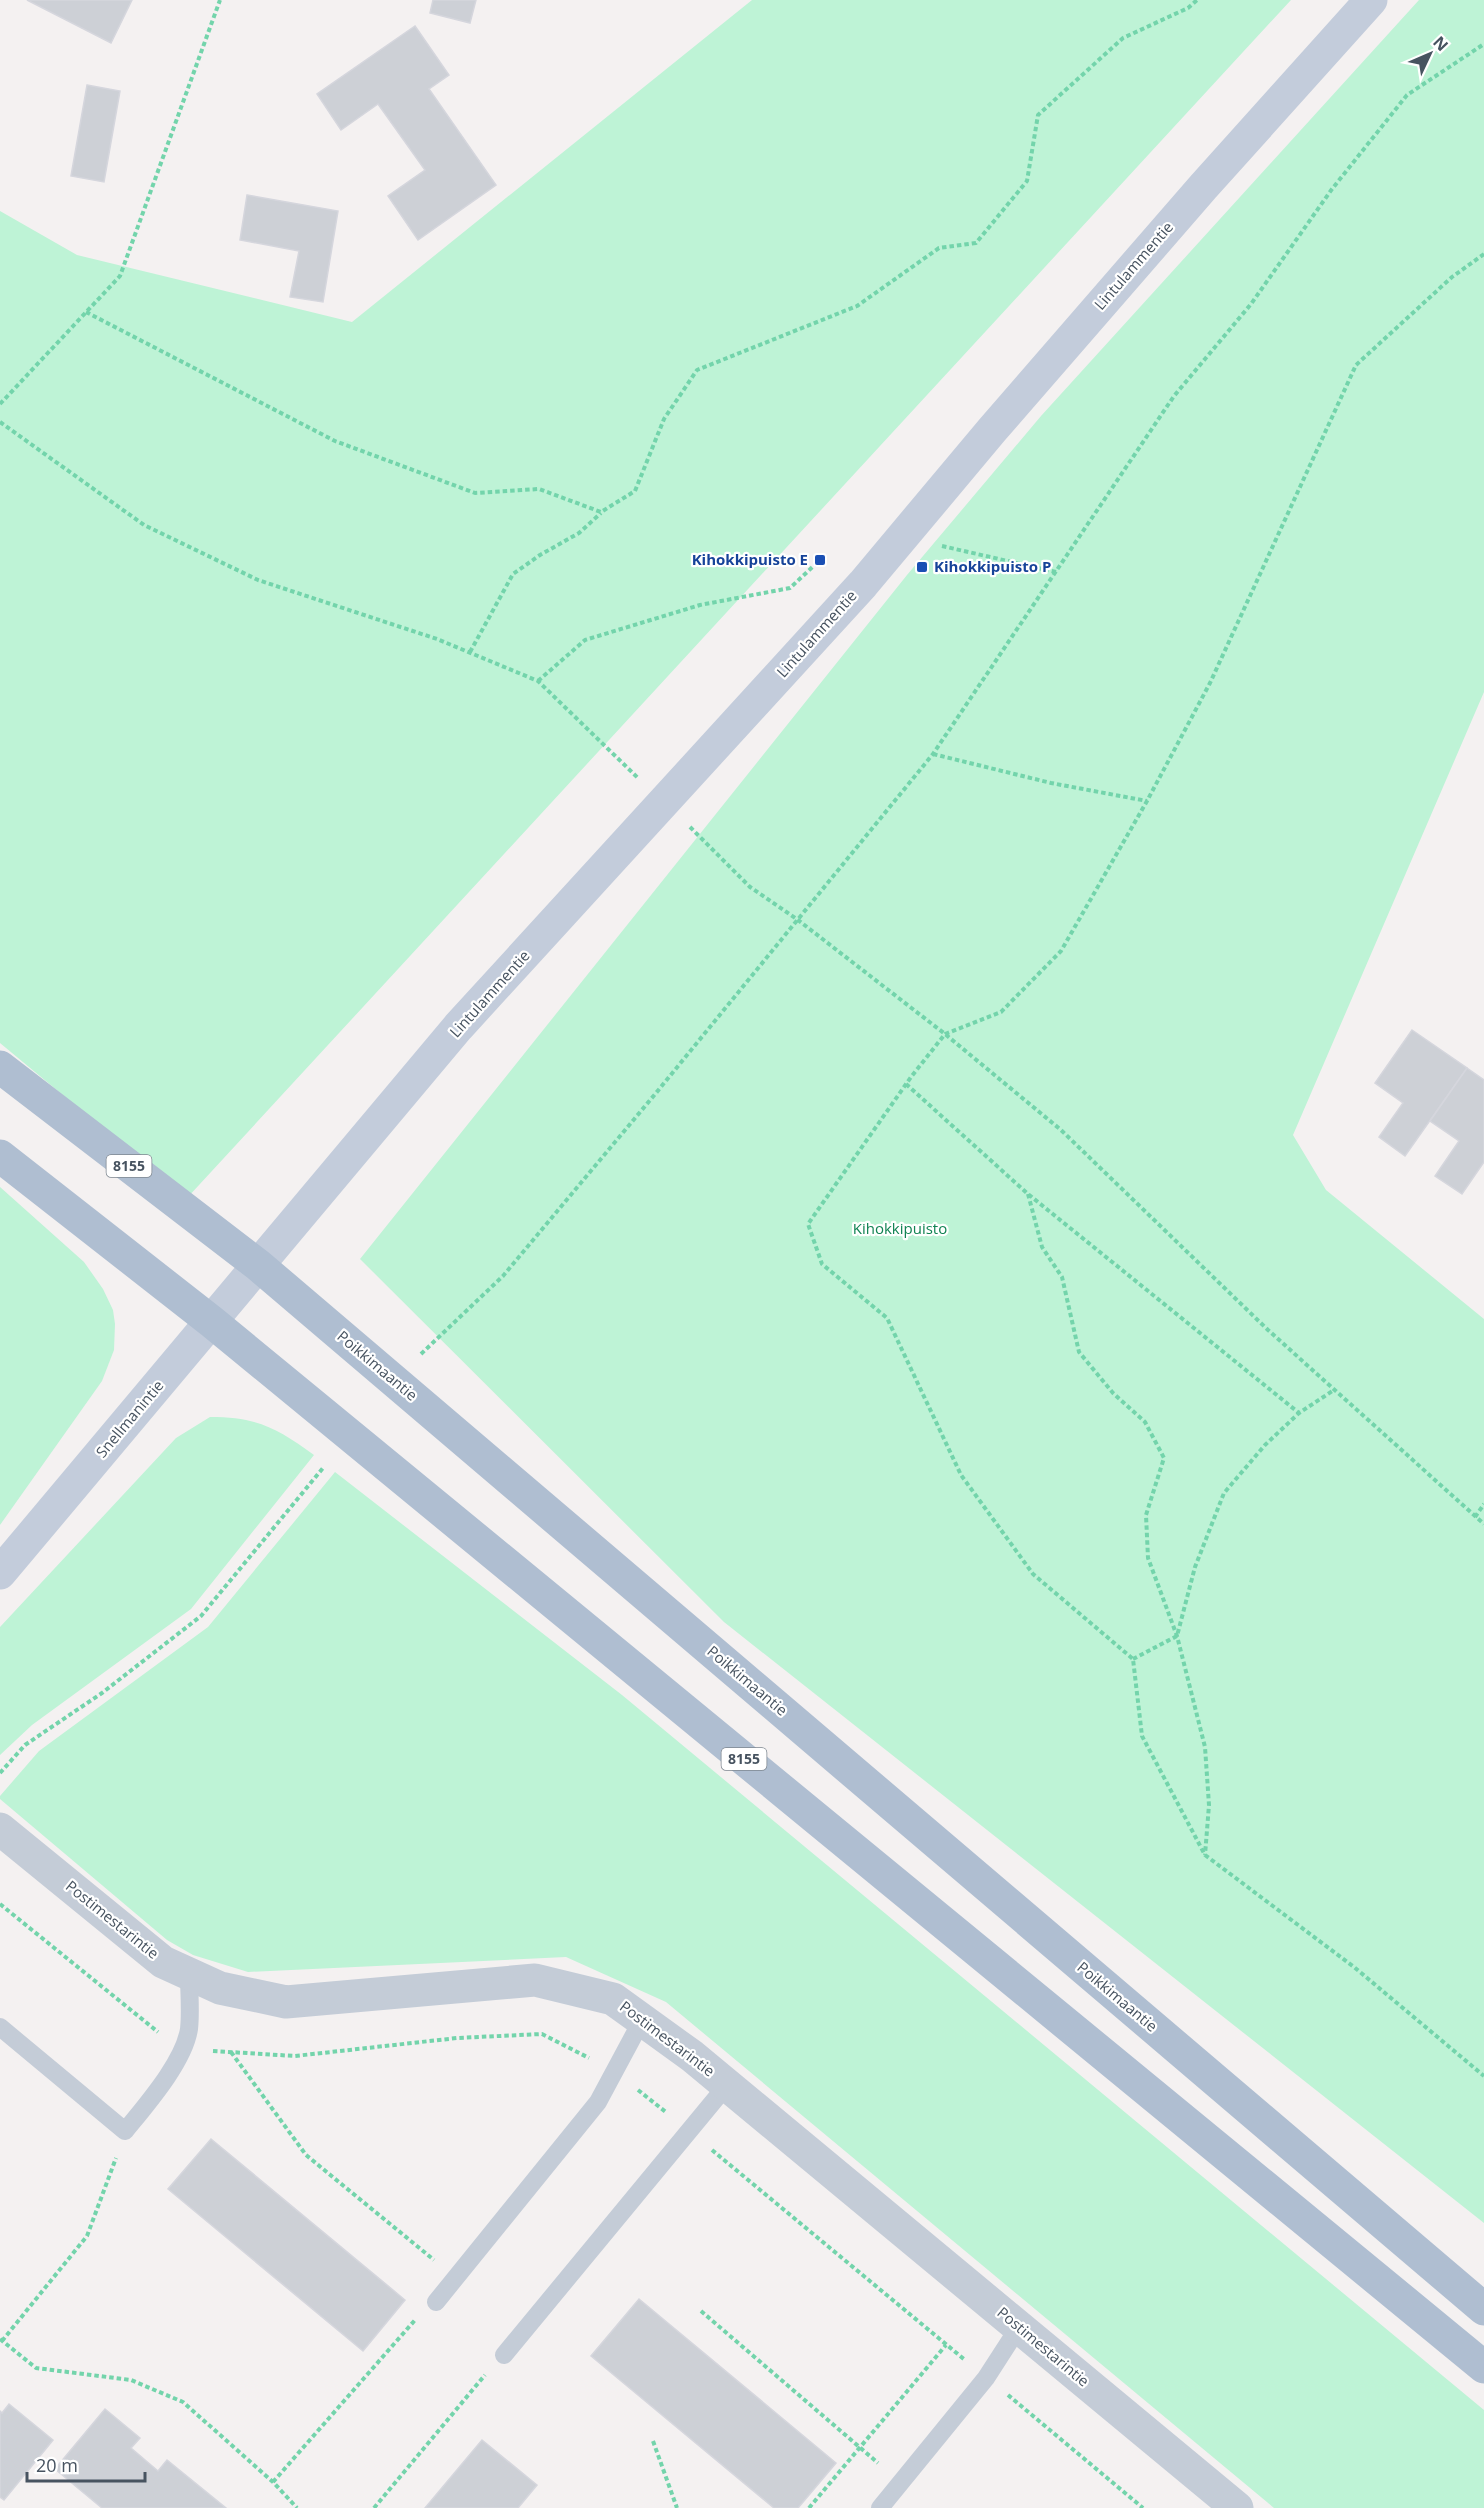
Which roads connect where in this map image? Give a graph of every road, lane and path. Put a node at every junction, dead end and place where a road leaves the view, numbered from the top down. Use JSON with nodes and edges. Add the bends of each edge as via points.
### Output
{"nodes":[{"id":1,"x":220,"y":0,"type":"edge"},
{"id":2,"x":1197,"y":0,"type":"edge"},
{"id":3,"x":1371,"y":0,"type":"edge"},
{"id":4,"x":1484,"y":44,"type":"edge"},
{"id":5,"x":1484,"y":254,"type":"edge"},
{"id":6,"x":86,"y":312,"type":"junction"},
{"id":7,"x":0,"y":405,"type":"edge"},
{"id":8,"x":0,"y":422,"type":"edge"},
{"id":9,"x":601,"y":512,"type":"junction"},
{"id":10,"x":939,"y":546,"type":"dead end"},
{"id":11,"x":820,"y":560,"type":"dead end"},
{"id":12,"x":1056,"y":572,"type":"junction"},
{"id":13,"x":470,"y":652,"type":"junction"},
{"id":14,"x":538,"y":681,"type":"junction"},
{"id":15,"x":933,"y":754,"type":"junction"},
{"id":16,"x":639,"y":778,"type":"dead end"},
{"id":17,"x":1148,"y":801,"type":"junction"},
{"id":18,"x":689,"y":826,"type":"dead end"},
{"id":19,"x":798,"y":920,"type":"junction"},
{"id":20,"x":945,"y":1034,"type":"junction"},
{"id":21,"x":0,"y":1067,"type":"edge"},
{"id":22,"x":906,"y":1084,"type":"junction"},
{"id":23,"x":0,"y":1156,"type":"edge"},
{"id":24,"x":1028,"y":1194,"type":"junction"},
{"id":25,"x":258,"y":1265,"type":"junction"},
{"id":26,"x":213,"y":1322,"type":"junction"},
{"id":27,"x":414,"y":1361,"type":"dead end"},
{"id":28,"x":1334,"y":1390,"type":"junction"},
{"id":29,"x":1299,"y":1413,"type":"junction"},
{"id":30,"x":323,"y":1468,"type":"dead end"},
{"id":31,"x":1484,"y":1504,"type":"edge"},
{"id":32,"x":1475,"y":1517,"type":"junction"},
{"id":33,"x":1484,"y":1524,"type":"edge"},
{"id":34,"x":0,"y":1573,"type":"edge"},
{"id":35,"x":1177,"y":1636,"type":"junction"},
{"id":36,"x":1133,"y":1659,"type":"junction"},
{"id":37,"x":0,"y":1773,"type":"edge"},
{"id":38,"x":0,"y":1829,"type":"edge"},
{"id":39,"x":1205,"y":1855,"type":"junction"},
{"id":40,"x":189,"y":1974,"type":"junction"},
{"id":41,"x":642,"y":2020,"type":"junction"},
{"id":42,"x":0,"y":2027,"type":"edge"},
{"id":43,"x":230,"y":2052,"type":"dead end"},
{"id":44,"x":1484,"y":2076,"type":"edge"},
{"id":45,"x":727,"y":2085,"type":"junction"},
{"id":46,"x":126,"y":2131,"type":"junction"},
{"id":47,"x":456,"y":2278,"type":"junction"},
{"id":48,"x":436,"y":2302,"type":"joint"},
{"id":49,"x":1484,"y":2309,"type":"edge"},
{"id":50,"x":700,"y":2311,"type":"dead end"},
{"id":51,"x":1019,"y":2327,"type":"junction"},
{"id":52,"x":1,"y":2340,"type":"edge"},
{"id":53,"x":946,"y":2345,"type":"dead end"},
{"id":54,"x":504,"y":2355,"type":"joint"},
{"id":55,"x":1484,"y":2367,"type":"edge"},
{"id":56,"x":653,"y":2441,"type":"dead end"},
{"id":57,"x":860,"y":2447,"type":"junction"},
{"id":58,"x":273,"y":2482,"type":"junction"},
{"id":59,"x":900,"y":2482,"type":"junction"},
{"id":60,"x":297,"y":2508,"type":"edge"},
{"id":61,"x":374,"y":2508,"type":"edge"},
{"id":62,"x":677,"y":2508,"type":"edge"},
{"id":63,"x":808,"y":2508,"type":"edge"},
{"id":64,"x":880,"y":2508,"type":"edge"},
{"id":65,"x":1237,"y":2508,"type":"edge"}],
"edges":[{"from":1,"to":6,"type":"path","via":[[120,276]]},
{"from":2,"to":9,"type":"path","via":[[1188,8],[1123,38],[1038,116],[1027,182],[976,243],[939,248],[857,306],[697,370],[664,419],[635,491]]},
{"from":3,"to":25,"type":"street","name":"Lintulammentie","via":[[1022,395],[863,584],[459,1027]]},
{"from":4,"to":12,"type":"path","via":[[1407,95],[1332,189],[1251,304],[1174,396]]},
{"from":5,"to":17,"type":"path","via":[[1452,277],[1356,365],[1210,683]]},
{"from":6,"to":7,"type":"path"},
{"from":6,"to":9,"type":"path","via":[[335,441],[475,493],[539,489]]},
{"from":8,"to":13,"type":"path","via":[[155,530],[258,580]]},
{"from":9,"to":13,"type":"path","via":[[579,533],[513,574]]},
{"from":10,"to":12,"type":"path"},
{"from":11,"to":14,"type":"path","via":[[790,588],[700,605],[585,640]]},
{"from":12,"to":15,"type":"path"},
{"from":13,"to":14,"type":"path"},
{"from":14,"to":16,"type":"path"},
{"from":15,"to":17,"type":"path","via":[[1051,783]]},
{"from":15,"to":19,"type":"path"},
{"from":17,"to":20,"type":"path","via":[[1061,951],[1001,1012]]},
{"from":18,"to":19,"type":"path","via":[[750,887]]},
{"from":19,"to":20,"type":"path"},
{"from":19,"to":27,"type":"path","via":[[502,1276]]},
{"from":20,"to":22,"type":"path"},
{"from":20,"to":28,"type":"path","via":[[1061,1130]]},
{"from":21,"to":25,"type":"main road","name":"Poikkimaantie","number":"8155"},
{"from":22,"to":24,"type":"path"},
{"from":22,"to":36,"type":"path","via":[[808,1224],[822,1264],[887,1318],[961,1475],[1033,1574]]},
{"from":23,"to":26,"type":"main road","number":"8155"},
{"from":24,"to":29,"type":"path"},
{"from":24,"to":35,"type":"path","via":[[1042,1247],[1062,1277],[1079,1352],[1113,1393],[1145,1422],[1164,1458],[1146,1515],[1148,1558]]},
{"from":25,"to":26,"type":"street","name":"Snellmanintie"},
{"from":25,"to":49,"type":"main road","name":"Poikkimaantie","number":"8155"},
{"from":26,"to":34,"type":"street","name":"Snellmanintie"},
{"from":26,"to":55,"type":"main road","number":"8155"},
{"from":28,"to":29,"type":"path"},
{"from":28,"to":32,"type":"path"},
{"from":29,"to":35,"type":"path","via":[[1224,1493],[1195,1567]]},
{"from":30,"to":37,"type":"path","via":[[201,1616],[102,1693],[25,1745]]},
{"from":31,"to":32,"type":"path"},
{"from":32,"to":33,"type":"path"},
{"from":35,"to":36,"type":"path"},
{"from":35,"to":39,"type":"path","via":[[1204,1746],[1209,1805]]},
{"from":36,"to":39,"type":"path","via":[[1142,1736]]},
{"from":38,"to":40,"type":"street","name":"Postimestarintie","via":[[163,1962]]},
{"from":39,"to":44,"type":"path","via":[[1354,1968]]},
{"from":40,"to":41,"type":"street","name":"Postimestarintie","via":[[220,1988],[286,2002],[534,1980],[614,1999]]},
{"from":40,"to":46,"type":"lane","via":[[189,2030],[182,2050]]},
{"from":41,"to":45,"type":"street","name":"Postimestarintie"},
{"from":41,"to":47,"type":"lane","via":[[598,2102]]},
{"from":42,"to":46,"type":"lane"},
{"from":43,"to":47,"type":"path","via":[[306,2155]]},
{"from":45,"to":51,"type":"street","name":"Postimestarintie"},
{"from":45,"to":54,"type":"lane"},
{"from":46,"to":52,"type":"path","via":[[87,2236]]},
{"from":47,"to":48,"type":"lane"},
{"from":48,"to":58,"type":"path","via":[[410,2324]]},
{"from":50,"to":57,"type":"path"},
{"from":51,"to":59,"type":"lane","via":[[986,2378]]},
{"from":51,"to":65,"type":"street","name":"Postimestarintie"},
{"from":52,"to":58,"type":"path","via":[[36,2368],[131,2379],[183,2402]]},
{"from":53,"to":57,"type":"path"},
{"from":54,"to":61,"type":"path"},
{"from":56,"to":62,"type":"path"},
{"from":57,"to":59,"type":"path"},
{"from":57,"to":63,"type":"path"},
{"from":58,"to":60,"type":"path"},
{"from":59,"to":64,"type":"lane"}]}
